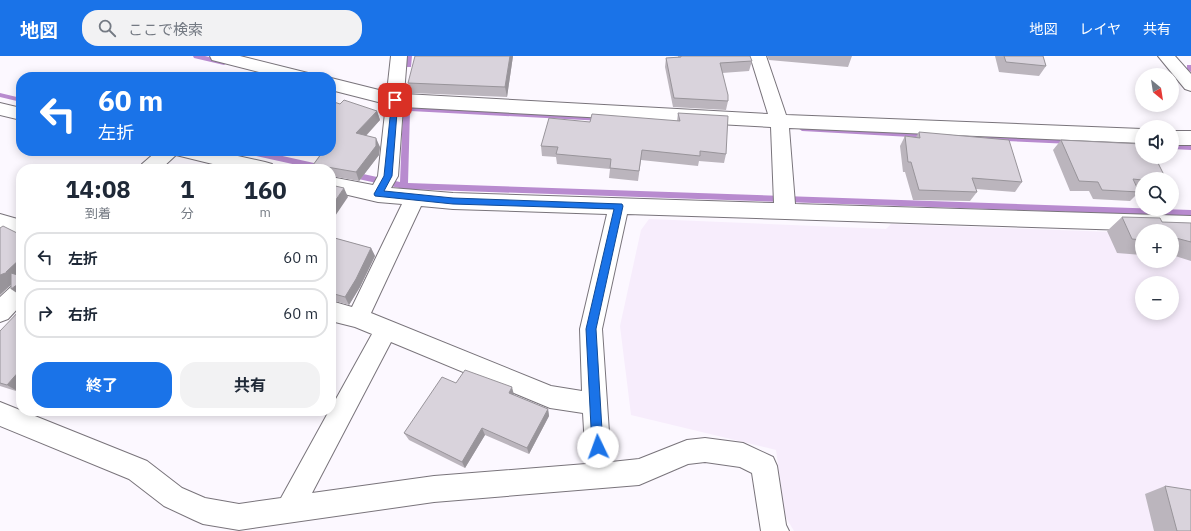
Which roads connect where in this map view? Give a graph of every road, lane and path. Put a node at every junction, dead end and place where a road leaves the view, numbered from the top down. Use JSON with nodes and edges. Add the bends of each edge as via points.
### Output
{"nodes":[{"id":1,"x":218,"y":56,"type":"edge"},
{"id":2,"x":398,"y":56,"type":"edge"},
{"id":3,"x":758,"y":56,"type":"edge"},
{"id":4,"x":1166,"y":56,"type":"edge"},
{"id":5,"x":282,"y":72,"type":"edge"},
{"id":6,"x":1191,"y":85,"type":"edge"},
{"id":7,"x":336,"y":86,"type":"edge"},
{"id":8,"x":395,"y":104,"type":"junction"},
{"id":9,"x":0,"y":109,"type":"edge"},
{"id":10,"x":16,"y":113,"type":"edge"},
{"id":11,"x":779,"y":126,"type":"junction"},
{"id":12,"x":1135,"y":136,"type":"edge"},
{"id":13,"x":1179,"y":138,"type":"edge"},
{"id":14,"x":1191,"y":138,"type":"edge"},
{"id":15,"x":163,"y":156,"type":"edge"},
{"id":16,"x":206,"y":156,"type":"edge"},
{"id":17,"x":155,"y":164,"type":"edge"},
{"id":18,"x":242,"y":164,"type":"edge"},
{"id":19,"x":336,"y":184,"type":"edge"},
{"id":20,"x":383,"y":185,"type":"junction"},
{"id":21,"x":415,"y":198,"type":"junction"},
{"id":22,"x":784,"y":203,"type":"junction"},
{"id":23,"x":619,"y":206,"type":"junction"},
{"id":24,"x":0,"y":222,"type":"edge"},
{"id":25,"x":1191,"y":224,"type":"edge"},
{"id":26,"x":16,"y":227,"type":"edge"},
{"id":27,"x":16,"y":296,"type":"edge"},
{"id":28,"x":0,"y":312,"type":"edge"},
{"id":29,"x":336,"y":312,"type":"edge"},
{"id":30,"x":358,"y":318,"type":"junction"},
{"id":31,"x":386,"y":330,"type":"junction"},
{"id":32,"x":595,"y":404,"type":"junction"},
{"id":33,"x":0,"y":414,"type":"edge"},
{"id":34,"x":600,"y":475,"type":"junction"},
{"id":35,"x":289,"y":510,"type":"junction"},
{"id":36,"x":775,"y":531,"type":"edge"}],
"edges":[{"from":1,"to":5,"type":"street"},
{"from":2,"to":8,"type":"street"},
{"from":3,"to":11,"type":"street"},
{"from":4,"to":6,"type":"street"},
{"from":7,"to":8,"type":"street"},
{"from":8,"to":11,"type":"street"},
{"from":8,"to":20,"type":"street"},
{"from":9,"to":10,"type":"street"},
{"from":11,"to":12,"type":"street"},
{"from":11,"to":22,"type":"street"},
{"from":13,"to":14,"type":"street"},
{"from":15,"to":17,"type":"street"},
{"from":16,"to":18,"type":"street"},
{"from":19,"to":20,"type":"street"},
{"from":20,"to":21,"type":"street"},
{"from":21,"to":23,"type":"street"},
{"from":21,"to":30,"type":"street"},
{"from":22,"to":23,"type":"street"},
{"from":22,"to":25,"type":"street"},
{"from":23,"to":32,"type":"street","via":[[591,329]]},
{"from":24,"to":26,"type":"street"},
{"from":27,"to":28,"type":"street"},
{"from":29,"to":30,"type":"street"},
{"from":30,"to":31,"type":"street"},
{"from":31,"to":32,"type":"street","via":[[550,397]]},
{"from":31,"to":35,"type":"street"},
{"from":32,"to":34,"type":"street"},
{"from":33,"to":35,"type":"street","via":[[138,470],[173,497],[203,511],[239,517]]},
{"from":34,"to":35,"type":"street","via":[[434,489]]},
{"from":34,"to":36,"type":"street","via":[[639,472],[687,452],[706,450],[743,455],[764,466]]}]}
